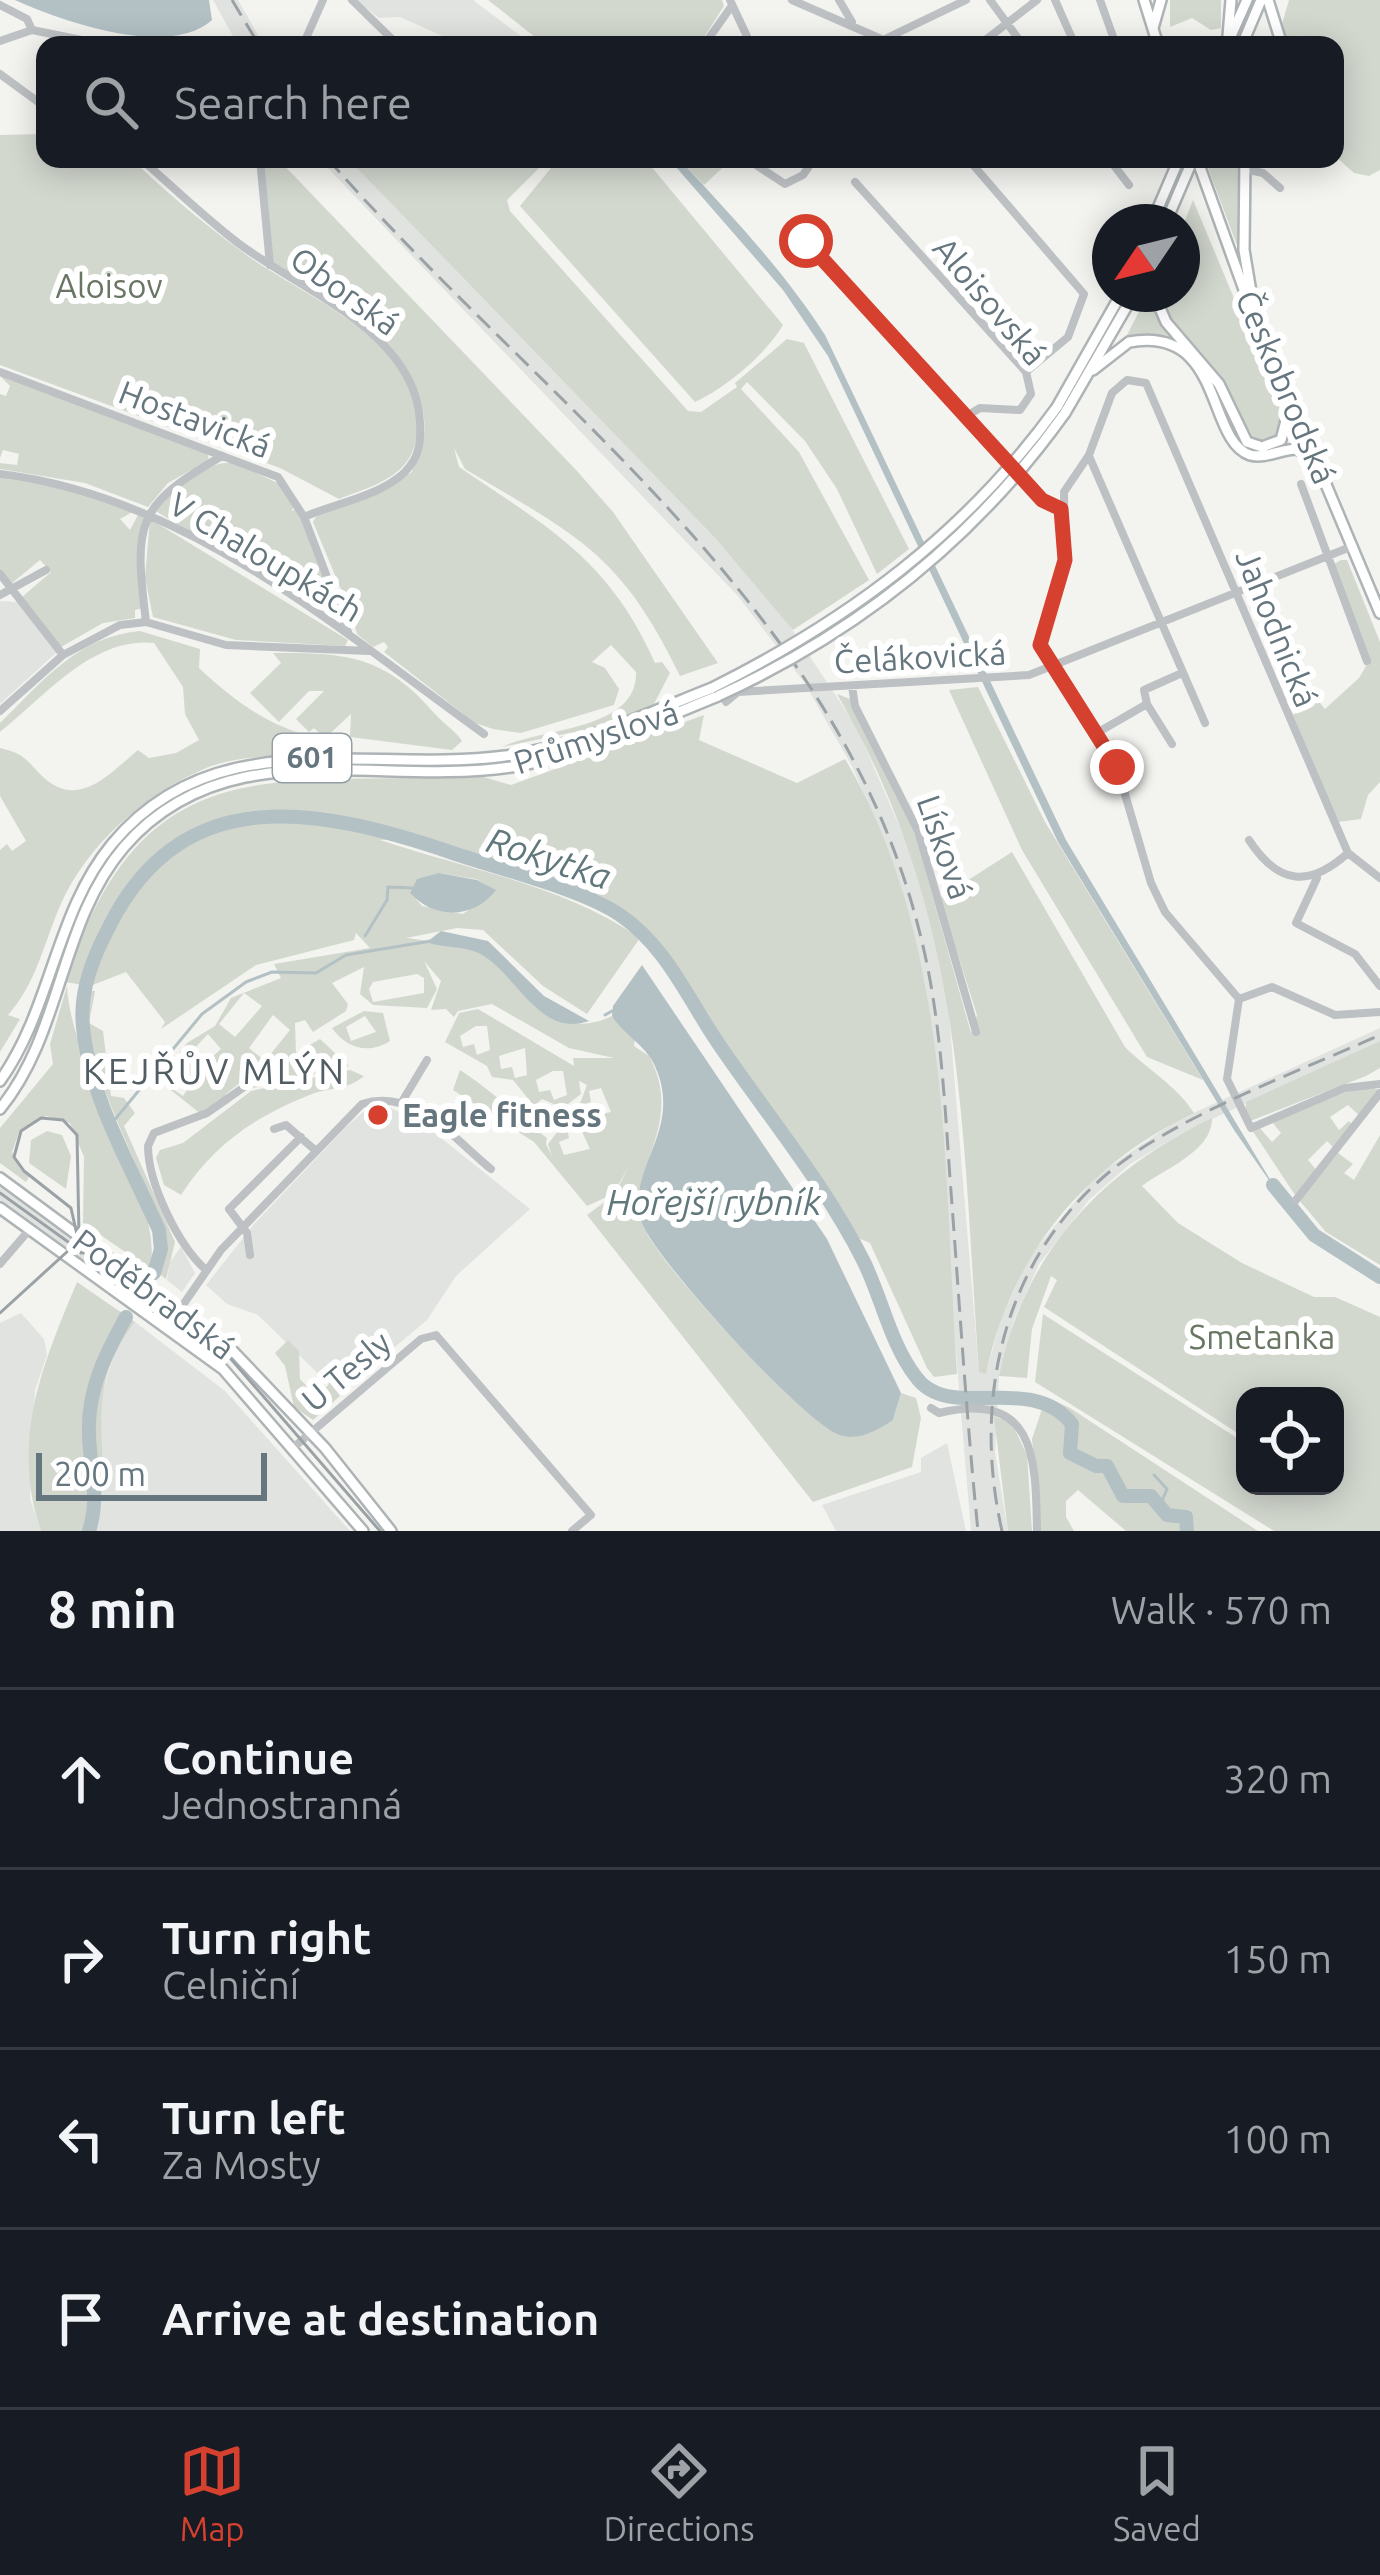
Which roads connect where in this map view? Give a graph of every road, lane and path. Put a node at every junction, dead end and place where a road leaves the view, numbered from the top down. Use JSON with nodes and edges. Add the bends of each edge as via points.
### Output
{"nodes":[{"id":1,"x":323,"y":0,"type":"edge"},
{"id":2,"x":352,"y":0,"type":"edge"},
{"id":3,"x":792,"y":0,"type":"edge"},
{"id":4,"x":839,"y":0,"type":"edge"},
{"id":5,"x":965,"y":0,"type":"edge"},
{"id":6,"x":990,"y":0,"type":"edge"},
{"id":7,"x":1037,"y":0,"type":"edge"},
{"id":8,"x":1055,"y":0,"type":"edge"},
{"id":9,"x":1100,"y":0,"type":"edge"},
{"id":10,"x":1144,"y":0,"type":"edge"},
{"id":11,"x":1161,"y":0,"type":"edge"},
{"id":12,"x":1231,"y":0,"type":"edge"},
{"id":13,"x":1246,"y":0,"type":"edge"},
{"id":14,"x":1264,"y":0,"type":"edge"},
{"id":15,"x":730,"y":3,"type":"edge"},
{"id":16,"x":0,"y":4,"type":"edge"},
{"id":17,"x":853,"y":23,"type":"junction"},
{"id":18,"x":1007,"y":24,"type":"junction"},
{"id":19,"x":1153,"y":28,"type":"junction"},
{"id":20,"x":32,"y":30,"type":"junction"},
{"id":21,"x":872,"y":34,"type":"joint"},
{"id":22,"x":62,"y":36,"type":"edge"},
{"id":23,"x":308,"y":36,"type":"edge"},
{"id":24,"x":389,"y":36,"type":"edge"},
{"id":25,"x":710,"y":36,"type":"edge"},
{"id":26,"x":746,"y":36,"type":"edge"},
{"id":27,"x":876,"y":36,"type":"edge"},
{"id":28,"x":901,"y":36,"type":"edge"},
{"id":29,"x":991,"y":36,"type":"edge"},
{"id":30,"x":1016,"y":36,"type":"edge"},
{"id":31,"x":1071,"y":36,"type":"edge"},
{"id":32,"x":1113,"y":36,"type":"edge"},
{"id":33,"x":1155,"y":36,"type":"edge"},
{"id":34,"x":1228,"y":36,"type":"edge"},
{"id":35,"x":1231,"y":36,"type":"edge"},
{"id":36,"x":1246,"y":36,"type":"edge"},
{"id":37,"x":1278,"y":36,"type":"edge"},
{"id":38,"x":0,"y":41,"type":"edge"},
{"id":39,"x":0,"y":74,"type":"edge"},
{"id":40,"x":36,"y":100,"type":"edge"},
{"id":41,"x":152,"y":168,"type":"edge"},
{"id":42,"x":261,"y":168,"type":"edge"},
{"id":43,"x":760,"y":168,"type":"edge"},
{"id":44,"x":808,"y":168,"type":"edge"},
{"id":45,"x":976,"y":168,"type":"edge"},
{"id":46,"x":1116,"y":168,"type":"edge"},
{"id":47,"x":1175,"y":168,"type":"edge"},
{"id":48,"x":1191,"y":168,"type":"edge"},
{"id":49,"x":1199,"y":168,"type":"edge"},
{"id":50,"x":1245,"y":168,"type":"edge"},
{"id":51,"x":1253,"y":168,"type":"edge"},
{"id":52,"x":854,"y":182,"type":"dead end"},
{"id":53,"x":1129,"y":185,"type":"dead end"},
{"id":54,"x":1280,"y":188,"type":"dead end"},
{"id":55,"x":1160,"y":204,"type":"edge"},
{"id":56,"x":1174,"y":204,"type":"edge"},
{"id":57,"x":806,"y":241,"type":"dead end"},
{"id":58,"x":270,"y":266,"type":"junction"},
{"id":59,"x":1112,"y":312,"type":"edge"},
{"id":60,"x":1124,"y":312,"type":"edge"},
{"id":61,"x":1162,"y":312,"type":"edge"},
{"id":62,"x":1255,"y":315,"type":"junction"},
{"id":63,"x":1093,"y":370,"type":"junction"},
{"id":64,"x":0,"y":372,"type":"edge"},
{"id":65,"x":1026,"y":372,"type":"junction"},
{"id":66,"x":1290,"y":398,"type":"junction"},
{"id":67,"x":1061,"y":410,"type":"junction"},
{"id":68,"x":965,"y":417,"type":"junction"},
{"id":69,"x":1304,"y":431,"type":"junction"},
{"id":70,"x":1281,"y":451,"type":"junction"},
{"id":71,"x":1089,"y":454,"type":"junction"},
{"id":72,"x":222,"y":456,"type":"junction"},
{"id":73,"x":1317,"y":462,"type":"junction"},
{"id":74,"x":0,"y":474,"type":"edge"},
{"id":75,"x":1301,"y":484,"type":"dead end"},
{"id":76,"x":1061,"y":509,"type":"junction"},
{"id":77,"x":148,"y":513,"type":"junction"},
{"id":78,"x":304,"y":517,"type":"junction"},
{"id":79,"x":1353,"y":546,"type":"junction"},
{"id":80,"x":1325,"y":559,"type":"junction"},
{"id":81,"x":46,"y":570,"type":"dead end"},
{"id":82,"x":0,"y":574,"type":"edge"},
{"id":83,"x":14,"y":590,"type":"junction"},
{"id":84,"x":0,"y":595,"type":"edge"},
{"id":85,"x":1239,"y":595,"type":"junction"},
{"id":86,"x":1380,"y":613,"type":"edge"},
{"id":87,"x":146,"y":622,"type":"junction"},
{"id":88,"x":1163,"y":625,"type":"junction"},
{"id":89,"x":348,"y":634,"type":"junction"},
{"id":90,"x":370,"y":651,"type":"junction"},
{"id":91,"x":63,"y":655,"type":"junction"},
{"id":92,"x":1367,"y":661,"type":"dead end"},
{"id":93,"x":1054,"y":669,"type":"junction"},
{"id":94,"x":1182,"y":673,"type":"junction"},
{"id":95,"x":852,"y":686,"type":"junction"},
{"id":96,"x":718,"y":695,"type":"junction"},
{"id":97,"x":1147,"y":704,"type":"junction"},
{"id":98,"x":0,"y":711,"type":"edge"},
{"id":99,"x":1205,"y":723,"type":"dead end"},
{"id":100,"x":484,"y":734,"type":"dead end"},
{"id":101,"x":1095,"y":734,"type":"junction"},
{"id":102,"x":1172,"y":744,"type":"dead end"},
{"id":103,"x":1249,"y":840,"type":"dead end"},
{"id":104,"x":1348,"y":853,"type":"junction"},
{"id":105,"x":1317,"y":878,"type":"junction"},
{"id":106,"x":1380,"y":878,"type":"edge"},
{"id":107,"x":1380,"y":986,"type":"edge"},
{"id":108,"x":1239,"y":999,"type":"junction"},
{"id":109,"x":1380,"y":1012,"type":"edge"},
{"id":110,"x":976,"y":1032,"type":"dead end"},
{"id":111,"x":427,"y":1060,"type":"dead end"},
{"id":112,"x":250,"y":1068,"type":"dead end"},
{"id":113,"x":0,"y":1081,"type":"edge"},
{"id":114,"x":1380,"y":1084,"type":"edge"},
{"id":115,"x":1380,"y":1094,"type":"edge"},
{"id":116,"x":403,"y":1100,"type":"junction"},
{"id":117,"x":0,"y":1109,"type":"edge"},
{"id":118,"x":274,"y":1129,"type":"dead end"},
{"id":119,"x":301,"y":1137,"type":"junction"},
{"id":120,"x":314,"y":1150,"type":"junction"},
{"id":121,"x":491,"y":1169,"type":"dead end"},
{"id":122,"x":0,"y":1178,"type":"edge"},
{"id":123,"x":1296,"y":1200,"type":"dead end"},
{"id":124,"x":0,"y":1208,"type":"edge"},
{"id":125,"x":241,"y":1228,"type":"junction"},
{"id":126,"x":30,"y":1229,"type":"junction"},
{"id":127,"x":250,"y":1255,"type":"dead end"},
{"id":128,"x":0,"y":1264,"type":"edge"},
{"id":129,"x":206,"y":1270,"type":"junction"},
{"id":130,"x":180,"y":1310,"type":"junction"},
{"id":131,"x":167,"y":1328,"type":"junction"},
{"id":132,"x":931,"y":1408,"type":"dead end"},
{"id":133,"x":310,"y":1432,"type":"junction"},
{"id":134,"x":294,"y":1447,"type":"junction"},
{"id":135,"x":363,"y":1531,"type":"edge"},
{"id":136,"x":392,"y":1531,"type":"edge"},
{"id":137,"x":572,"y":1531,"type":"edge"},
{"id":138,"x":1037,"y":1531,"type":"edge"}],
"edges":[{"from":1,"to":23,"type":"street"},
{"from":2,"to":24,"type":"street"},
{"from":3,"to":17,"type":"street"},
{"from":4,"to":17,"type":"street"},
{"from":5,"to":28,"type":"street"},
{"from":6,"to":18,"type":"street"},
{"from":7,"to":18,"type":"street"},
{"from":8,"to":31,"type":"street"},
{"from":9,"to":32,"type":"street"},
{"from":10,"to":19,"type":"main road"},
{"from":11,"to":19,"type":"main road"},
{"from":12,"to":34,"type":"main road"},
{"from":13,"to":35,"type":"main road"},
{"from":14,"to":36,"type":"main road"},
{"from":14,"to":37,"type":"main road"},
{"from":15,"to":25,"type":"street"},
{"from":15,"to":26,"type":"street"},
{"from":16,"to":20,"type":"street"},
{"from":17,"to":21,"type":"street"},
{"from":18,"to":29,"type":"street"},
{"from":18,"to":30,"type":"street"},
{"from":19,"to":33,"type":"main road"},
{"from":20,"to":22,"type":"street"},
{"from":20,"to":38,"type":"street"},
{"from":21,"to":27,"type":"street"},
{"from":39,"to":40,"type":"street"},
{"from":41,"to":58,"type":"street","name":"Oborská"},
{"from":42,"to":58,"type":"street"},
{"from":43,"to":44,"type":"street","via":[[784,184]]},
{"from":45,"to":65,"type":"street","via":[[1084,294],[1068,337]]},
{"from":46,"to":53,"type":"street"},
{"from":47,"to":55,"type":"main road"},
{"from":48,"to":56,"type":"main road"},
{"from":49,"to":62,"type":"main road","name":"Českobrodská"},
{"from":50,"to":62,"type":"main road","via":[[1244,250]]},
{"from":51,"to":54,"type":"street"},
{"from":52,"to":65,"type":"street","name":"Aloisovská"},
{"from":57,"to":68,"type":"street"},
{"from":58,"to":78,"type":"street","name":"Oborská","via":[[388,348],[419,408],[418,450],[402,475]]},
{"from":59,"to":67,"type":"main road","name":"Průmyslová","number":"601"},
{"from":60,"to":63,"type":"main road","name":"Průmyslová","number":"601"},
{"from":61,"to":66,"type":"main road","via":[[1220,384],[1246,442],[1268,447],[1285,437]]},
{"from":62,"to":66,"type":"main road","name":"Českobrodská"},
{"from":63,"to":67,"type":"main road","name":"Průmyslová","number":"601"},
{"from":63,"to":70,"type":"main road","via":[[1129,342],[1173,348],[1209,382],[1239,447],[1259,456]]},
{"from":64,"to":72,"type":"street","name":"Hostavická"},
{"from":65,"to":68,"type":"street","name":"Aloisovská","via":[[1031,394],[1023,407],[980,408]]},
{"from":66,"to":69,"type":"main road","name":"Českobrodská"},
{"from":67,"to":96,"type":"main road","name":"Průmyslová","number":"601","bridge":true,"via":[[905,569]]},
{"from":68,"to":76,"type":"street","via":[[1042,500]]},
{"from":69,"to":70,"type":"main road"},
{"from":69,"to":73,"type":"main road","name":"Českobrodská"},
{"from":70,"to":73,"type":"main road","via":[[1297,449]]},
{"from":71,"to":76,"type":"street"},
{"from":71,"to":85,"type":"street","name":"Jahodnická","via":[[1118,386],[1136,377],[1147,383]]},
{"from":71,"to":88,"type":"street"},
{"from":72,"to":77,"type":"street","via":[[168,487]]},
{"from":72,"to":78,"type":"street","name":"Hostavická","via":[[278,477]]},
{"from":73,"to":79,"type":"main road","name":"Českobrodská"},
{"from":74,"to":77,"type":"street","name":"V Chaloupkách","via":[[75,485]]},
{"from":75,"to":80,"type":"street"},
{"from":76,"to":93,"type":"street","via":[[1065,560],[1040,645]]},
{"from":77,"to":87,"type":"street","via":[[141,562]]},
{"from":77,"to":89,"type":"street","name":"V Chaloupkách"},
{"from":78,"to":89,"type":"street","name":"Hostavická"},
{"from":79,"to":80,"type":"street","name":"Čelákovická"},
{"from":79,"to":86,"type":"main road","name":"Českobrodská"},
{"from":80,"to":85,"type":"street","name":"Čelákovická"},
{"from":80,"to":92,"type":"street"},
{"from":81,"to":83,"type":"street"},
{"from":82,"to":83,"type":"street"},
{"from":83,"to":84,"type":"street"},
{"from":83,"to":91,"type":"street"},
{"from":85,"to":88,"type":"street","name":"Čelákovická"},
{"from":85,"to":104,"type":"street","name":"Jahodnická"},
{"from":87,"to":90,"type":"street","via":[[226,645]]},
{"from":87,"to":91,"type":"street","via":[[102,631]]},
{"from":88,"to":93,"type":"street","name":"Čelákovická"},
{"from":88,"to":94,"type":"street"},
{"from":89,"to":90,"type":"street","name":"V Chaloupkách"},
{"from":90,"to":100,"type":"street","name":"V Chaloupkách"},
{"from":91,"to":98,"type":"street"},
{"from":93,"to":95,"type":"street","name":"Čelákovická"},
{"from":93,"to":101,"type":"street"},
{"from":94,"to":97,"type":"street","via":[[1144,690]]},
{"from":94,"to":99,"type":"street"},
{"from":95,"to":96,"type":"street","name":"Čelákovická"},
{"from":95,"to":110,"type":"street","name":"Lísková","via":[[918,831]]},
{"from":96,"to":113,"type":"main road","name":"Průmyslová","number":"601","via":[[508,756],[265,760],[186,784],[129,826],[97,865],[26,1040]]},
{"from":96,"to":117,"type":"main road","name":"Průmyslová","number":"601","via":[[523,765],[269,771],[178,801],[102,876],[36,1051]]},
{"from":97,"to":101,"type":"street"},
{"from":97,"to":102,"type":"street"},
{"from":101,"to":108,"type":"street","via":[[1117,767],[1165,912]]},
{"from":103,"to":105,"type":"street","via":[[1285,873]]},
{"from":104,"to":105,"type":"street"},
{"from":104,"to":106,"type":"street","name":"Jahodnická"},
{"from":105,"to":107,"type":"street","via":[[1296,923],[1355,954]]},
{"from":108,"to":109,"type":"street","via":[[1279,988],[1335,1015]]},
{"from":108,"to":114,"type":"street","via":[[1227,1079],[1251,1128],[1346,1088]]},
{"from":111,"to":116,"type":"street"},
{"from":112,"to":129,"type":"street","via":[[247,1085],[207,1113],[161,1129],[148,1146],[160,1191]]},
{"from":115,"to":123,"type":"street"},
{"from":116,"to":120,"type":"street","via":[[362,1104]]},
{"from":116,"to":121,"type":"street"},
{"from":118,"to":119,"type":"street","via":[[286,1125]]},
{"from":119,"to":120,"type":"street"},
{"from":119,"to":125,"type":"street","via":[[232,1202],[230,1215]]},
{"from":120,"to":125,"type":"street"},
{"from":122,"to":130,"type":"main road","name":"Poděbradská"},
{"from":124,"to":126,"type":"main road","name":"Poděbradská"},
{"from":125,"to":127,"type":"street"},
{"from":125,"to":129,"type":"street"},
{"from":126,"to":128,"type":"street"},
{"from":126,"to":131,"type":"main road","name":"Poděbradská"},
{"from":129,"to":130,"type":"street"},
{"from":130,"to":131,"type":"street"},
{"from":130,"to":133,"type":"main road","name":"Poděbradská","via":[[244,1361]]},
{"from":131,"to":134,"type":"main road","name":"Poděbradská","via":[[230,1376]]},
{"from":132,"to":138,"type":"street","via":[[993,1407],[1012,1416],[1029,1447]]},
{"from":133,"to":134,"type":"street","name":"U Tesly"},
{"from":133,"to":136,"type":"main road","name":"Poděbradská"},
{"from":133,"to":137,"type":"street","name":"U Tesly","via":[[431,1334],[446,1341],[591,1515]]},
{"from":134,"to":135,"type":"main road","name":"Poděbradská"}]}
